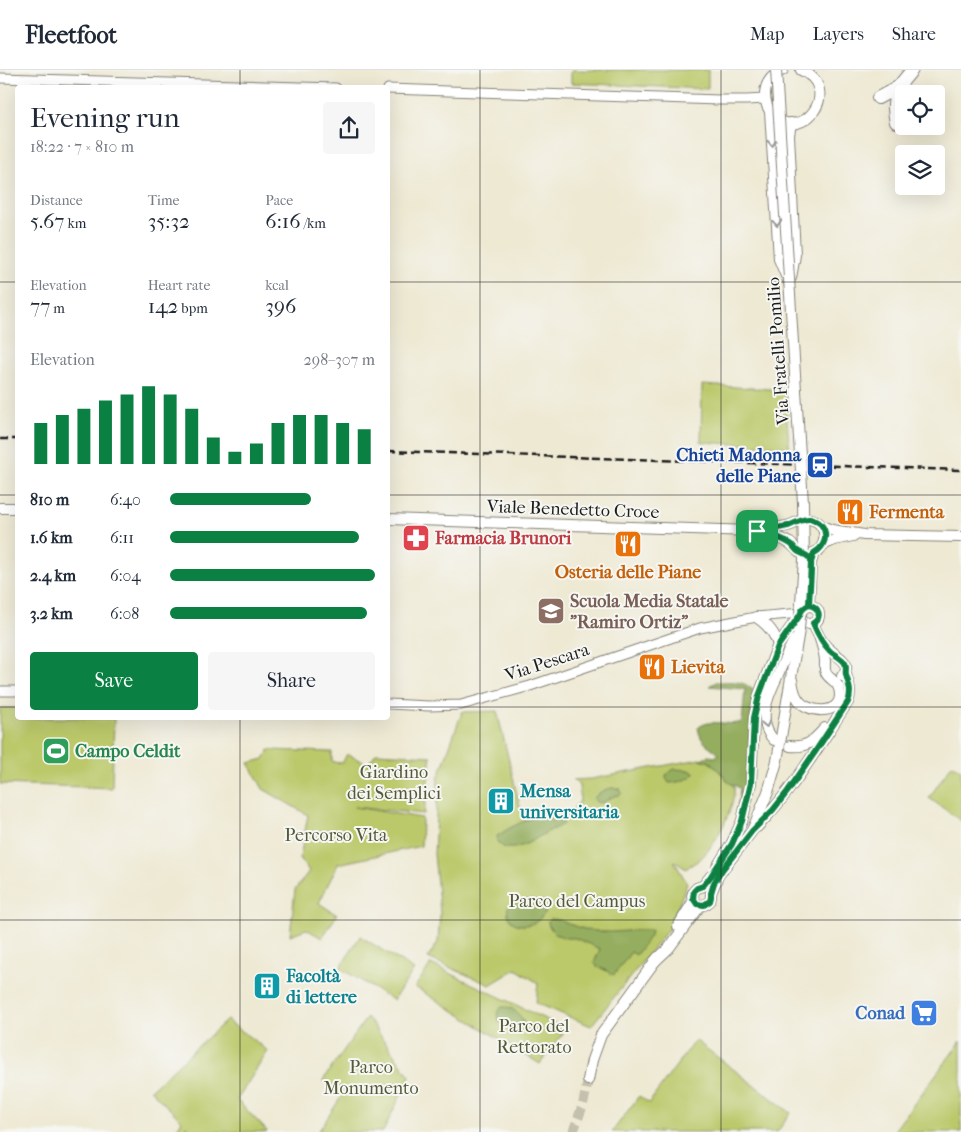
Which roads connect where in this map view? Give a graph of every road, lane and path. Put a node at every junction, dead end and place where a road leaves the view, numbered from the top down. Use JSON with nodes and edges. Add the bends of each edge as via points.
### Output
{"nodes":[{"id":1,"x":767,"y":70,"type":"edge"},
{"id":2,"x":776,"y":70,"type":"edge"},
{"id":3,"x":783,"y":70,"type":"edge"},
{"id":4,"x":912,"y":70,"type":"edge"},
{"id":5,"x":805,"y":71,"type":"edge"},
{"id":6,"x":0,"y":78,"type":"edge"},
{"id":7,"x":768,"y":82,"type":"junction"},
{"id":8,"x":235,"y":85,"type":"edge"},
{"id":9,"x":900,"y":85,"type":"edge"},
{"id":10,"x":390,"y":89,"type":"edge"},
{"id":11,"x":895,"y":89,"type":"edge"},
{"id":12,"x":895,"y":95,"type":"edge"},
{"id":13,"x":878,"y":98,"type":"dead end"},
{"id":14,"x":765,"y":99,"type":"junction"},
{"id":15,"x":770,"y":111,"type":"junction"},
{"id":16,"x":895,"y":117,"type":"edge"},
{"id":17,"x":791,"y":123,"type":"junction"},
{"id":18,"x":790,"y":287,"type":"junction"},
{"id":19,"x":0,"y":508,"type":"edge"},
{"id":20,"x":15,"y":508,"type":"edge"},
{"id":21,"x":390,"y":519,"type":"edge"},
{"id":22,"x":796,"y":524,"type":"junction"},
{"id":23,"x":821,"y":526,"type":"junction"},
{"id":24,"x":757,"y":531,"type":"junction"},
{"id":25,"x":864,"y":535,"type":"junction"},
{"id":26,"x":961,"y":537,"type":"edge"},
{"id":27,"x":792,"y":544,"type":"junction"},
{"id":28,"x":823,"y":545,"type":"junction"},
{"id":29,"x":810,"y":556,"type":"junction"},
{"id":30,"x":809,"y":605,"type":"junction"},
{"id":31,"x":801,"y":614,"type":"junction"},
{"id":32,"x":756,"y":617,"type":"junction"},
{"id":33,"x":813,"y":623,"type":"junction"},
{"id":34,"x":799,"y":630,"type":"junction"},
{"id":35,"x":820,"y":639,"type":"junction"},
{"id":36,"x":778,"y":646,"type":"junction"},
{"id":37,"x":840,"y":658,"type":"junction"},
{"id":38,"x":826,"y":664,"type":"junction"},
{"id":39,"x":845,"y":672,"type":"junction"},
{"id":40,"x":792,"y":675,"type":"junction"},
{"id":41,"x":832,"y":678,"type":"junction"},
{"id":42,"x":0,"y":691,"type":"edge"},
{"id":43,"x":15,"y":691,"type":"edge"},
{"id":44,"x":390,"y":704,"type":"edge"},
{"id":45,"x":845,"y":706,"type":"junction"},
{"id":46,"x":774,"y":740,"type":"dead end"},
{"id":47,"x":790,"y":746,"type":"dead end"},
{"id":48,"x":752,"y":831,"type":"junction"},
{"id":49,"x":722,"y":870,"type":"junction"},
{"id":50,"x":711,"y":876,"type":"junction"},
{"id":51,"x":707,"y":889,"type":"junction"},
{"id":52,"x":697,"y":903,"type":"junction"},
{"id":53,"x":588,"y":1080,"type":"tunnel mouth"}],
"edges":[{"from":1,"to":7,"type":"main road"},
{"from":2,"to":18,"type":"main road","name":"Via Fratelli Pomilio","bridge":true},
{"from":3,"to":7,"type":"main road"},
{"from":4,"to":9,"type":"highway"},
{"from":5,"to":17,"type":"main road","via":[[816,81],[819,90],[817,108],[804,120]]},
{"from":6,"to":8,"type":"street"},
{"from":7,"to":14,"type":"main road"},
{"from":10,"to":14,"type":"street"},
{"from":11,"to":13,"type":"highway"},
{"from":12,"to":16,"type":"highway"},
{"from":14,"to":15,"type":"main road"},
{"from":15,"to":17,"type":"main road","via":[[779,120]]},
{"from":15,"to":18,"type":"main road","one_way":true,"bridge":true,"via":[[779,259]]},
{"from":17,"to":18,"type":"main road","bridge":true,"via":[[795,255]]},
{"from":18,"to":34,"type":"main road","name":"Via Fratelli Pomilio","bridge":true,"via":[[804,503]]},
{"from":19,"to":20,"type":"main road"},
{"from":21,"to":24,"type":"main road","name":"Viale Benedetto Croce"},
{"from":22,"to":23,"type":"main road","via":[[807,519]]},
{"from":22,"to":24,"type":"main road"},
{"from":22,"to":27,"type":"main road","via":[[790,533]]},
{"from":23,"to":25,"type":"main road"},
{"from":23,"to":28,"type":"main road","via":[[825,535]]},
{"from":24,"to":27,"type":"main road"},
{"from":25,"to":26,"type":"main road"},
{"from":25,"to":28,"type":"main road"},
{"from":27,"to":29,"type":"main road"},
{"from":28,"to":29,"type":"main road"},
{"from":29,"to":30,"type":"main road"},
{"from":30,"to":31,"type":"main road"},
{"from":30,"to":33,"type":"main road","via":[[818,611],[818,620]]},
{"from":31,"to":32,"type":"street","name":"Via Pescara"},
{"from":31,"to":33,"type":"main road","via":[[804,622]]},
{"from":31,"to":36,"type":"main road"},
{"from":32,"to":36,"type":"main road","via":[[770,628]]},
{"from":32,"to":44,"type":"street","name":"Via Pescara","via":[[700,628],[530,686],[460,705]]},
{"from":33,"to":35,"type":"main road"},
{"from":34,"to":40,"type":"main road","name":"Via Fratelli Pomilio"},
{"from":34,"to":46,"type":"main road","one_way":true,"via":[[767,698],[766,730]]},
{"from":35,"to":37,"type":"main road"},
{"from":35,"to":38,"type":"main road"},
{"from":36,"to":50,"type":"main road","via":[[756,707],[751,783],[742,821],[732,844]]},
{"from":37,"to":38,"type":"main road","via":[[834,657]]},
{"from":37,"to":39,"type":"main road","via":[[846,664]]},
{"from":38,"to":41,"type":"main road","via":[[825,671]]},
{"from":39,"to":41,"type":"main road","via":[[841,677]]},
{"from":39,"to":45,"type":"main road","via":[[850,697]]},
{"from":40,"to":41,"type":"main road","via":[[798,700],[818,710],[830,709],[838,702],[839,687]]},
{"from":40,"to":48,"type":"main road","name":"Via Fratelli Pomilio","via":[[777,761]]},
{"from":42,"to":43,"type":"street"},
{"from":45,"to":47,"type":"main road","via":[[813,741],[802,746]]},
{"from":45,"to":48,"type":"main road","via":[[773,810]]},
{"from":48,"to":49,"type":"main road"},
{"from":49,"to":50,"type":"main road"},
{"from":49,"to":51,"type":"main road"},
{"from":50,"to":51,"type":"main road"},
{"from":51,"to":52,"type":"main road","via":[[710,901]]},
{"from":51,"to":52,"type":"main road","via":[[697,888],[694,891],[692,896]]},
{"from":52,"to":53,"type":"main road","via":[[669,948],[654,962],[601,1035]]}]}
